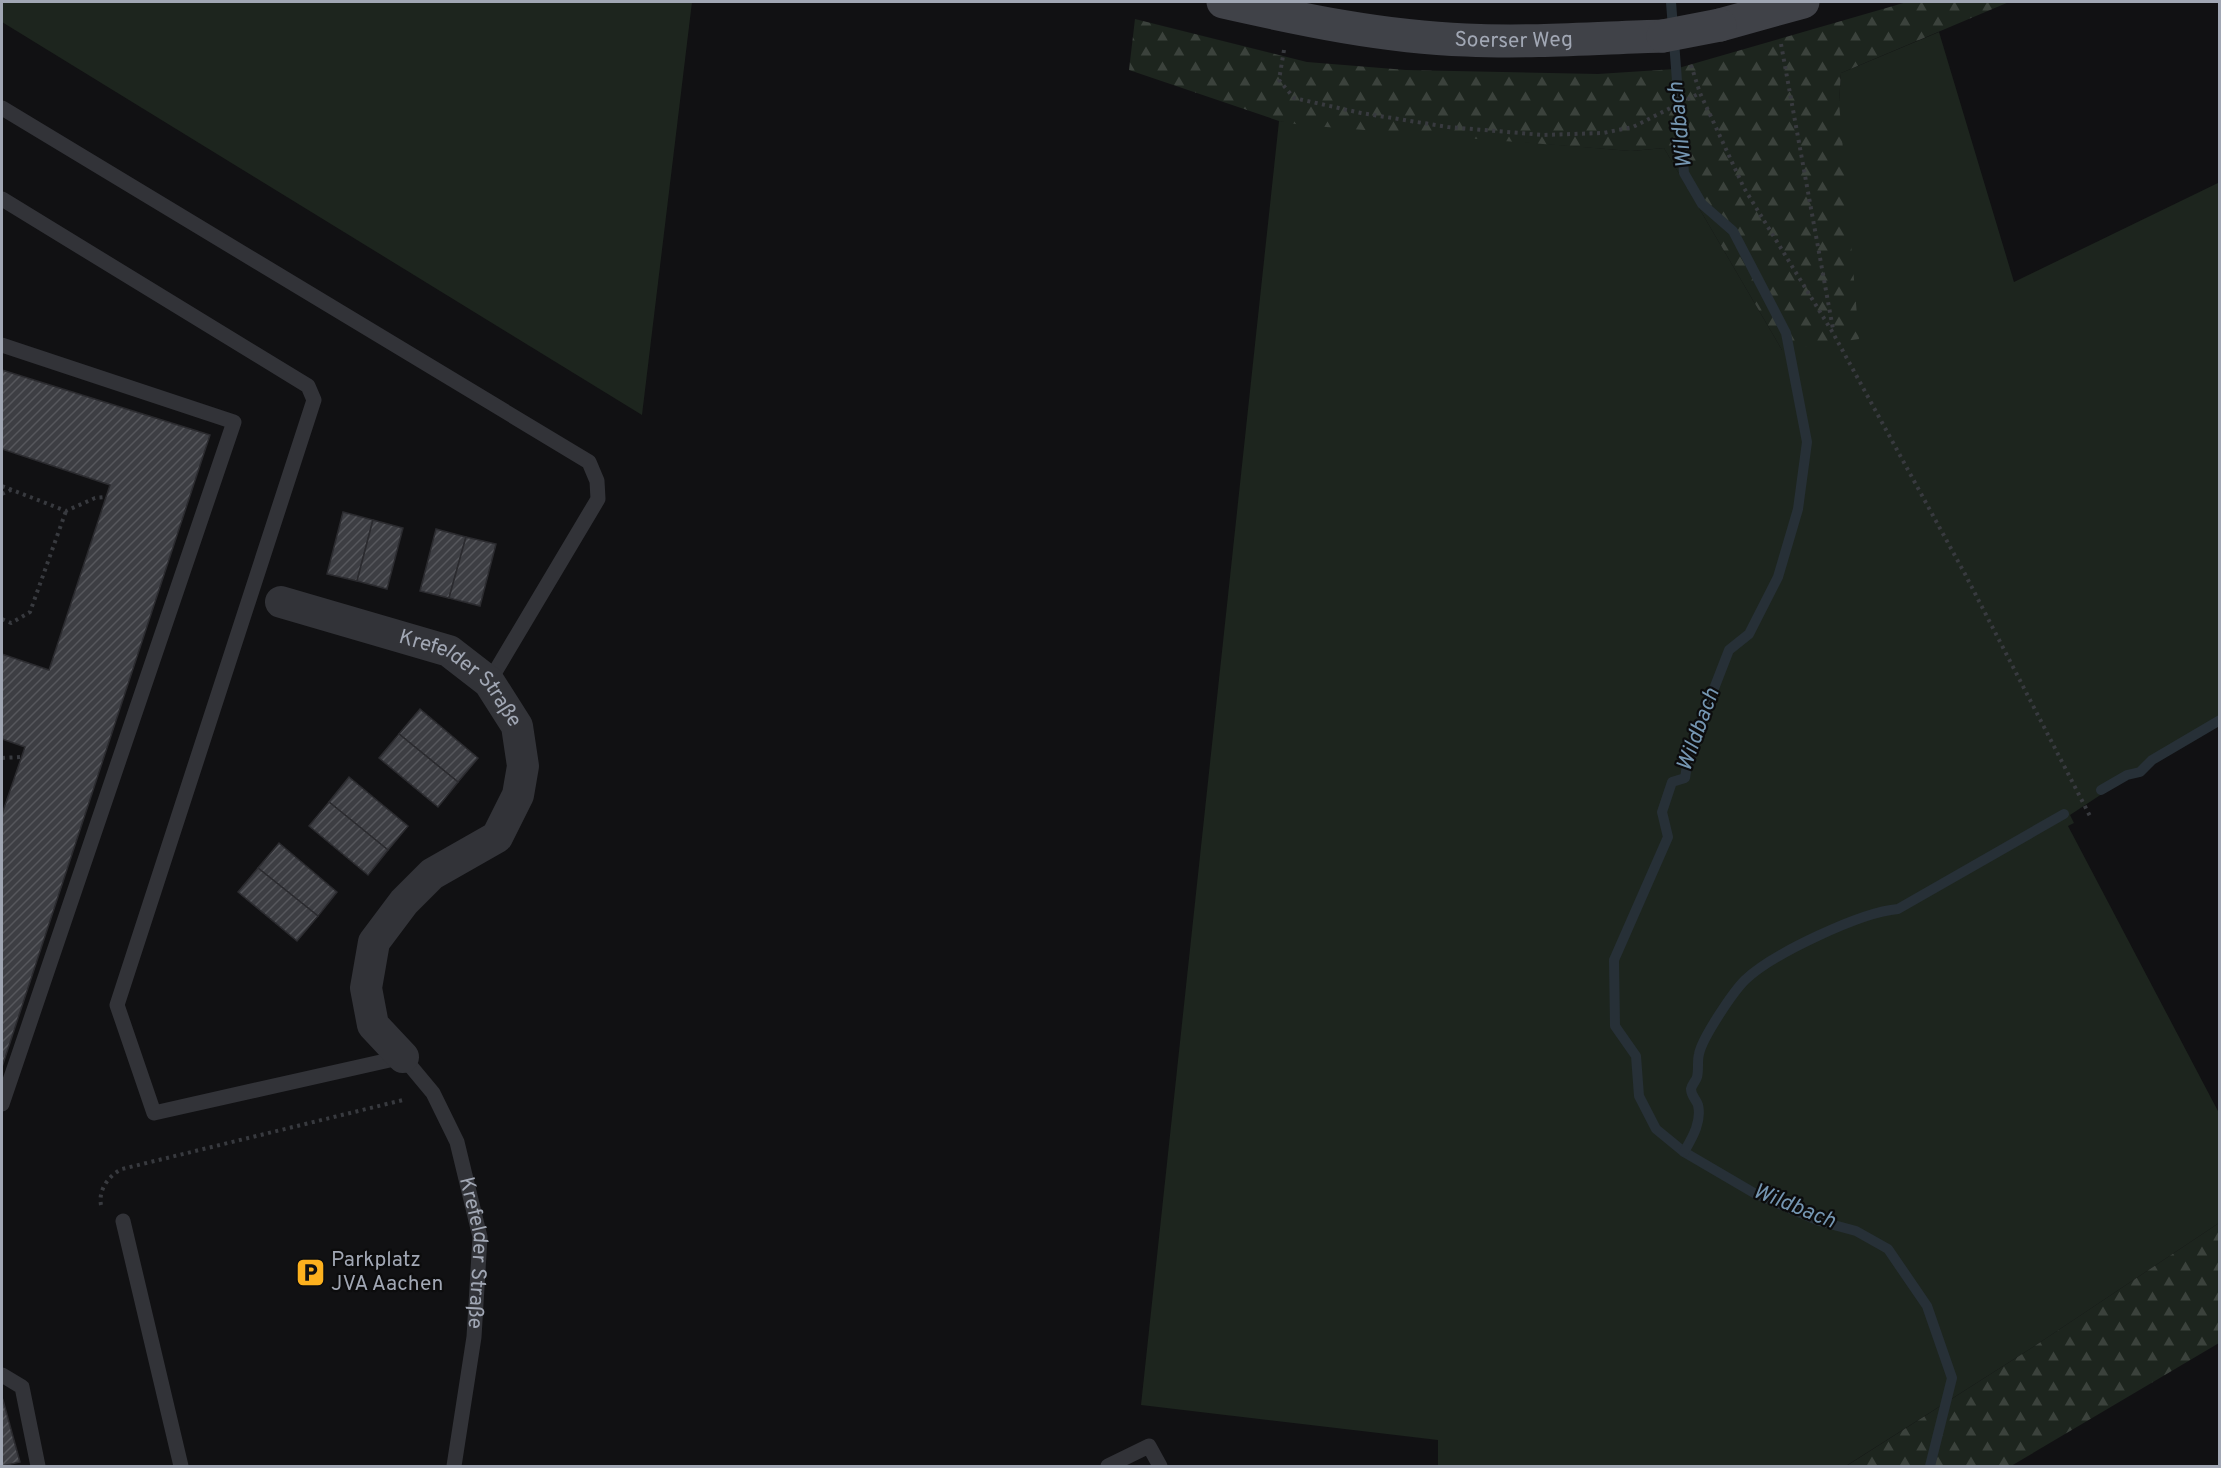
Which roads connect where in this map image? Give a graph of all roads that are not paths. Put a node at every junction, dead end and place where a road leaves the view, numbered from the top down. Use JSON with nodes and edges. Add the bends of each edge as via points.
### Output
{"nodes":[{"id":1,"x":1223,"y":2,"type":"edge"},
{"id":2,"x":1789,"y":6,"type":"edge"},
{"id":3,"x":2,"y":108,"type":"edge"},
{"id":4,"x":2,"y":199,"type":"edge"},
{"id":5,"x":2,"y":345,"type":"edge"},
{"id":6,"x":281,"y":602,"type":"dead end"},
{"id":7,"x":489,"y":682,"type":"junction"},
{"id":8,"x":403,"y":1057,"type":"junction"},
{"id":9,"x":2,"y":1104,"type":"edge"},
{"id":10,"x":123,"y":1221,"type":"dead end"},
{"id":11,"x":2,"y":1375,"type":"edge"},
{"id":12,"x":38,"y":1467,"type":"edge"},
{"id":13,"x":181,"y":1467,"type":"edge"},
{"id":14,"x":454,"y":1467,"type":"edge"},
{"id":15,"x":1108,"y":1467,"type":"edge"},
{"id":16,"x":1160,"y":1467,"type":"edge"}],
"edges":[{"from":1,"to":2,"type":"main road","name":"Soerser Weg","bridge":true,"via":[[1376,32],[1465,40],[1539,41],[1663,36]]},
{"from":3,"to":7,"type":"lane","via":[[589,462],[597,481],[598,499]]},
{"from":4,"to":8,"type":"lane","via":[[308,386],[314,400],[117,1005],[154,1113]]},
{"from":5,"to":9,"type":"lane","via":[[234,422]]},
{"from":6,"to":7,"type":"street","name":"Krefelder Straße","via":[[449,651]]},
{"from":7,"to":8,"type":"street","name":"Krefelder Straße","via":[[517,726],[523,766],[518,795],[496,837],[432,873],[374,942],[366,988],[373,1024]]},
{"from":8,"to":14,"type":"lane","name":"Krefelder Straße","via":[[433,1093],[457,1142],[480,1237],[474,1336]]},
{"from":10,"to":13,"type":"lane"},
{"from":11,"to":12,"type":"lane","via":[[22,1387]]},
{"from":15,"to":16,"type":"lane","via":[[1149,1446]]}]}
